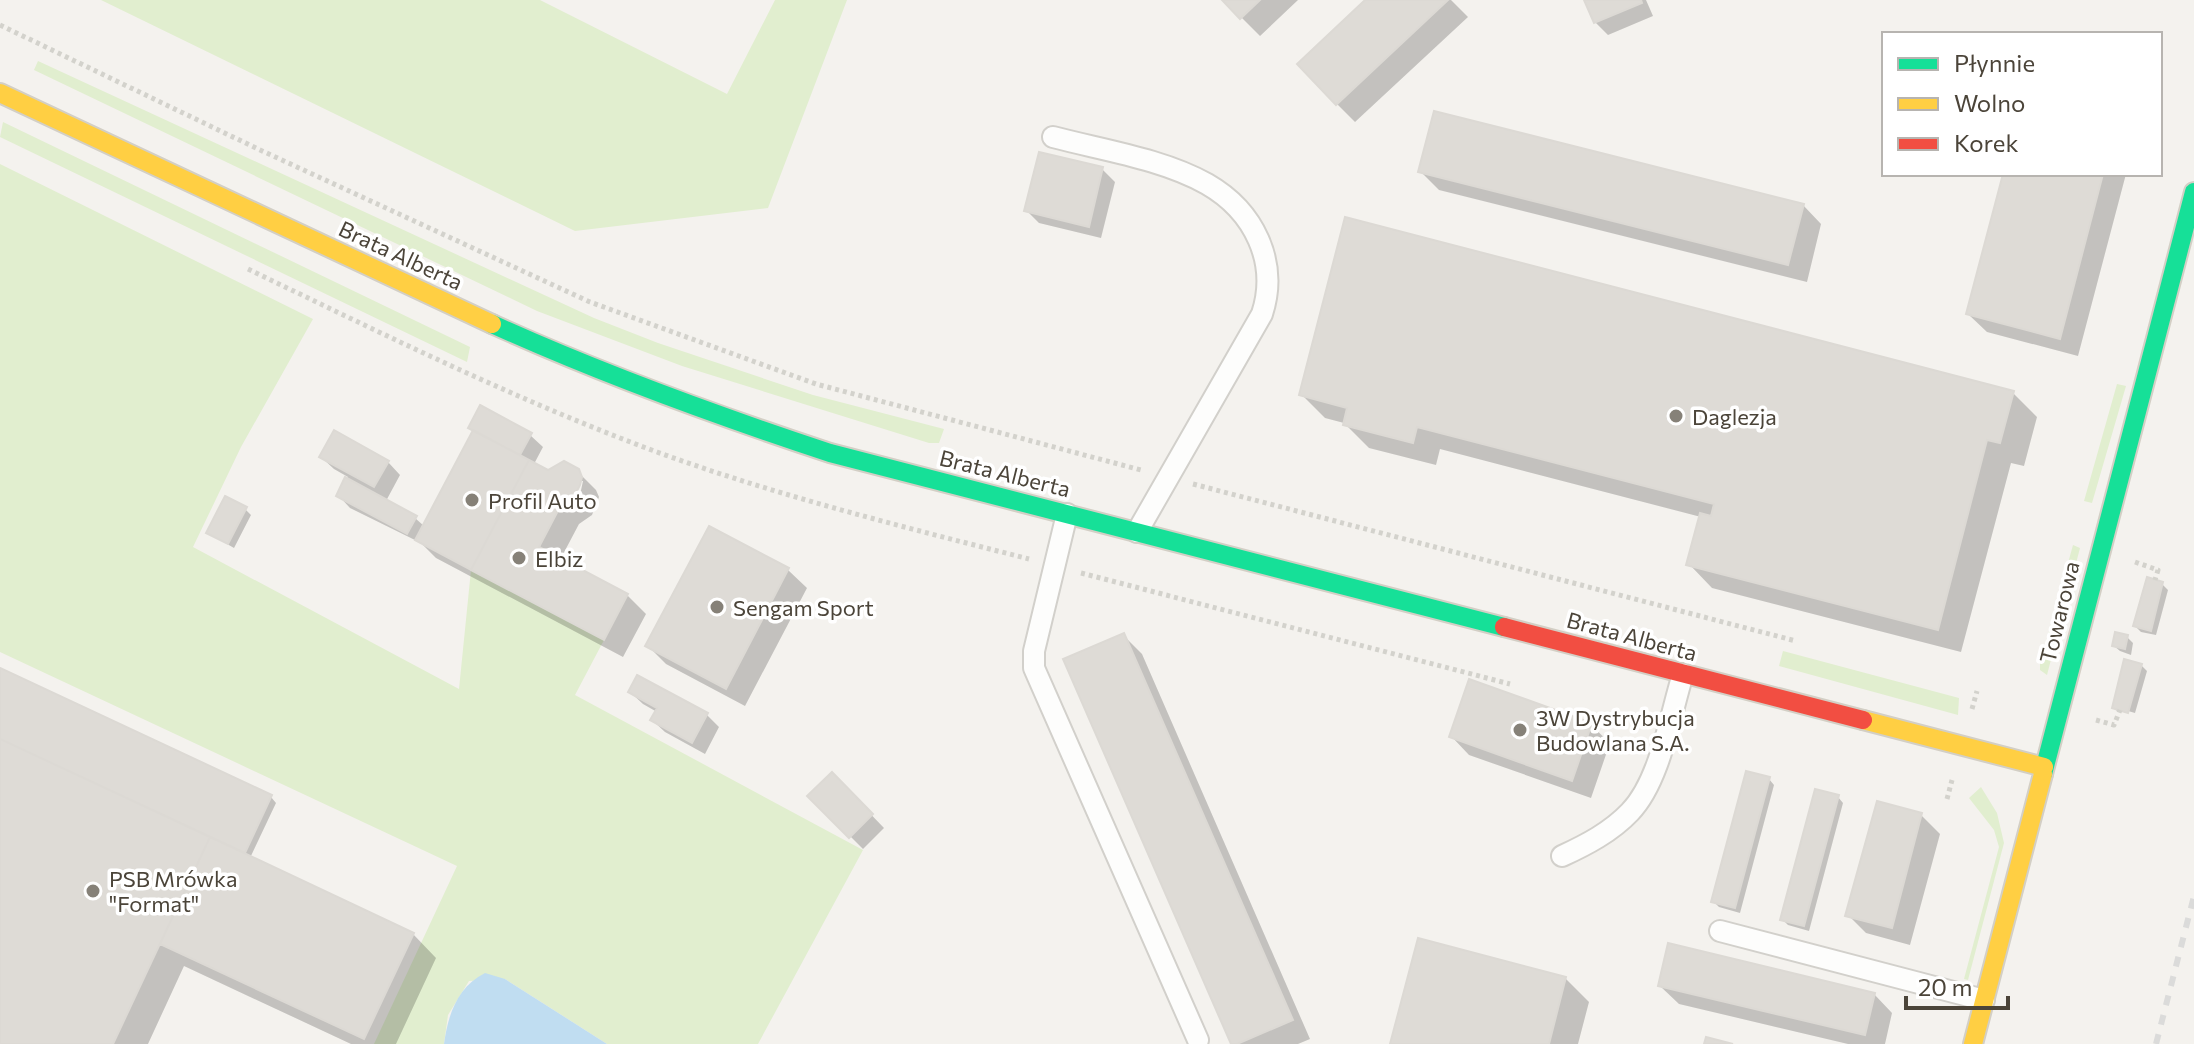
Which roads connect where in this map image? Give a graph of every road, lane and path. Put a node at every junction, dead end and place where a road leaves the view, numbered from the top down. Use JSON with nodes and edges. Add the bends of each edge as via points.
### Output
{"nodes":[{"id":1,"x":0,"y":25,"type":"edge"},
{"id":2,"x":0,"y":93,"type":"edge"},
{"id":3,"x":1053,"y":137,"type":"dead end"},
{"id":4,"x":2194,"y":192,"type":"edge"},
{"id":5,"x":248,"y":269,"type":"dead end"},
{"id":6,"x":1168,"y":477,"type":"junction"},
{"id":7,"x":1067,"y":514,"type":"junction"},
{"id":8,"x":1137,"y":532,"type":"junction"},
{"id":9,"x":2126,"y":559,"type":"dead end"},
{"id":10,"x":1055,"y":566,"type":"junction"},
{"id":11,"x":2155,"y":580,"type":"dead end"},
{"id":12,"x":1796,"y":641,"type":"dead end"},
{"id":13,"x":1683,"y":674,"type":"junction"},
{"id":14,"x":1510,"y":684,"type":"dead end"},
{"id":15,"x":2120,"y":710,"type":"dead end"},
{"id":16,"x":2085,"y":717,"type":"dead end"},
{"id":17,"x":2044,"y":767,"type":"junction"},
{"id":18,"x":1562,"y":856,"type":"dead end"},
{"id":19,"x":1720,"y":931,"type":"dead end"},
{"id":20,"x":1984,"y":1000,"type":"junction"},
{"id":21,"x":1198,"y":1040,"type":"dead end"},
{"id":22,"x":1973,"y":1044,"type":"edge"}],
"edges":[{"from":1,"to":6,"type":"path","via":[[590,302],[816,384]]},
{"from":2,"to":7,"type":"street","name":"Brata Alberta","via":[[542,348],[781,438]]},
{"from":3,"to":6,"type":"lane","via":[[1171,169],[1207,185],[1238,208],[1259,238],[1268,269],[1262,314]]},
{"from":4,"to":17,"type":"street","name":"Towarowa"},
{"from":5,"to":10,"type":"path","via":[[473,378],[648,448],[838,508]]},
{"from":6,"to":8,"type":"lane"},
{"from":6,"to":12,"type":"path"},
{"from":7,"to":8,"type":"street","name":"Brata Alberta"},
{"from":7,"to":10,"type":"lane"},
{"from":8,"to":13,"type":"street","name":"Brata Alberta"},
{"from":9,"to":11,"type":"path","via":[[2158,570]]},
{"from":10,"to":14,"type":"path"},
{"from":10,"to":21,"type":"lane","via":[[1034,668]]},
{"from":13,"to":17,"type":"street","name":"Brata Alberta"},
{"from":13,"to":18,"type":"lane","via":[[1650,782],[1630,812],[1591,842]]},
{"from":15,"to":16,"type":"path","via":[[2114,725]]},
{"from":17,"to":20,"type":"street","name":"Towarowa"},
{"from":19,"to":20,"type":"lane"},
{"from":20,"to":22,"type":"street","name":"Towarowa"}]}
